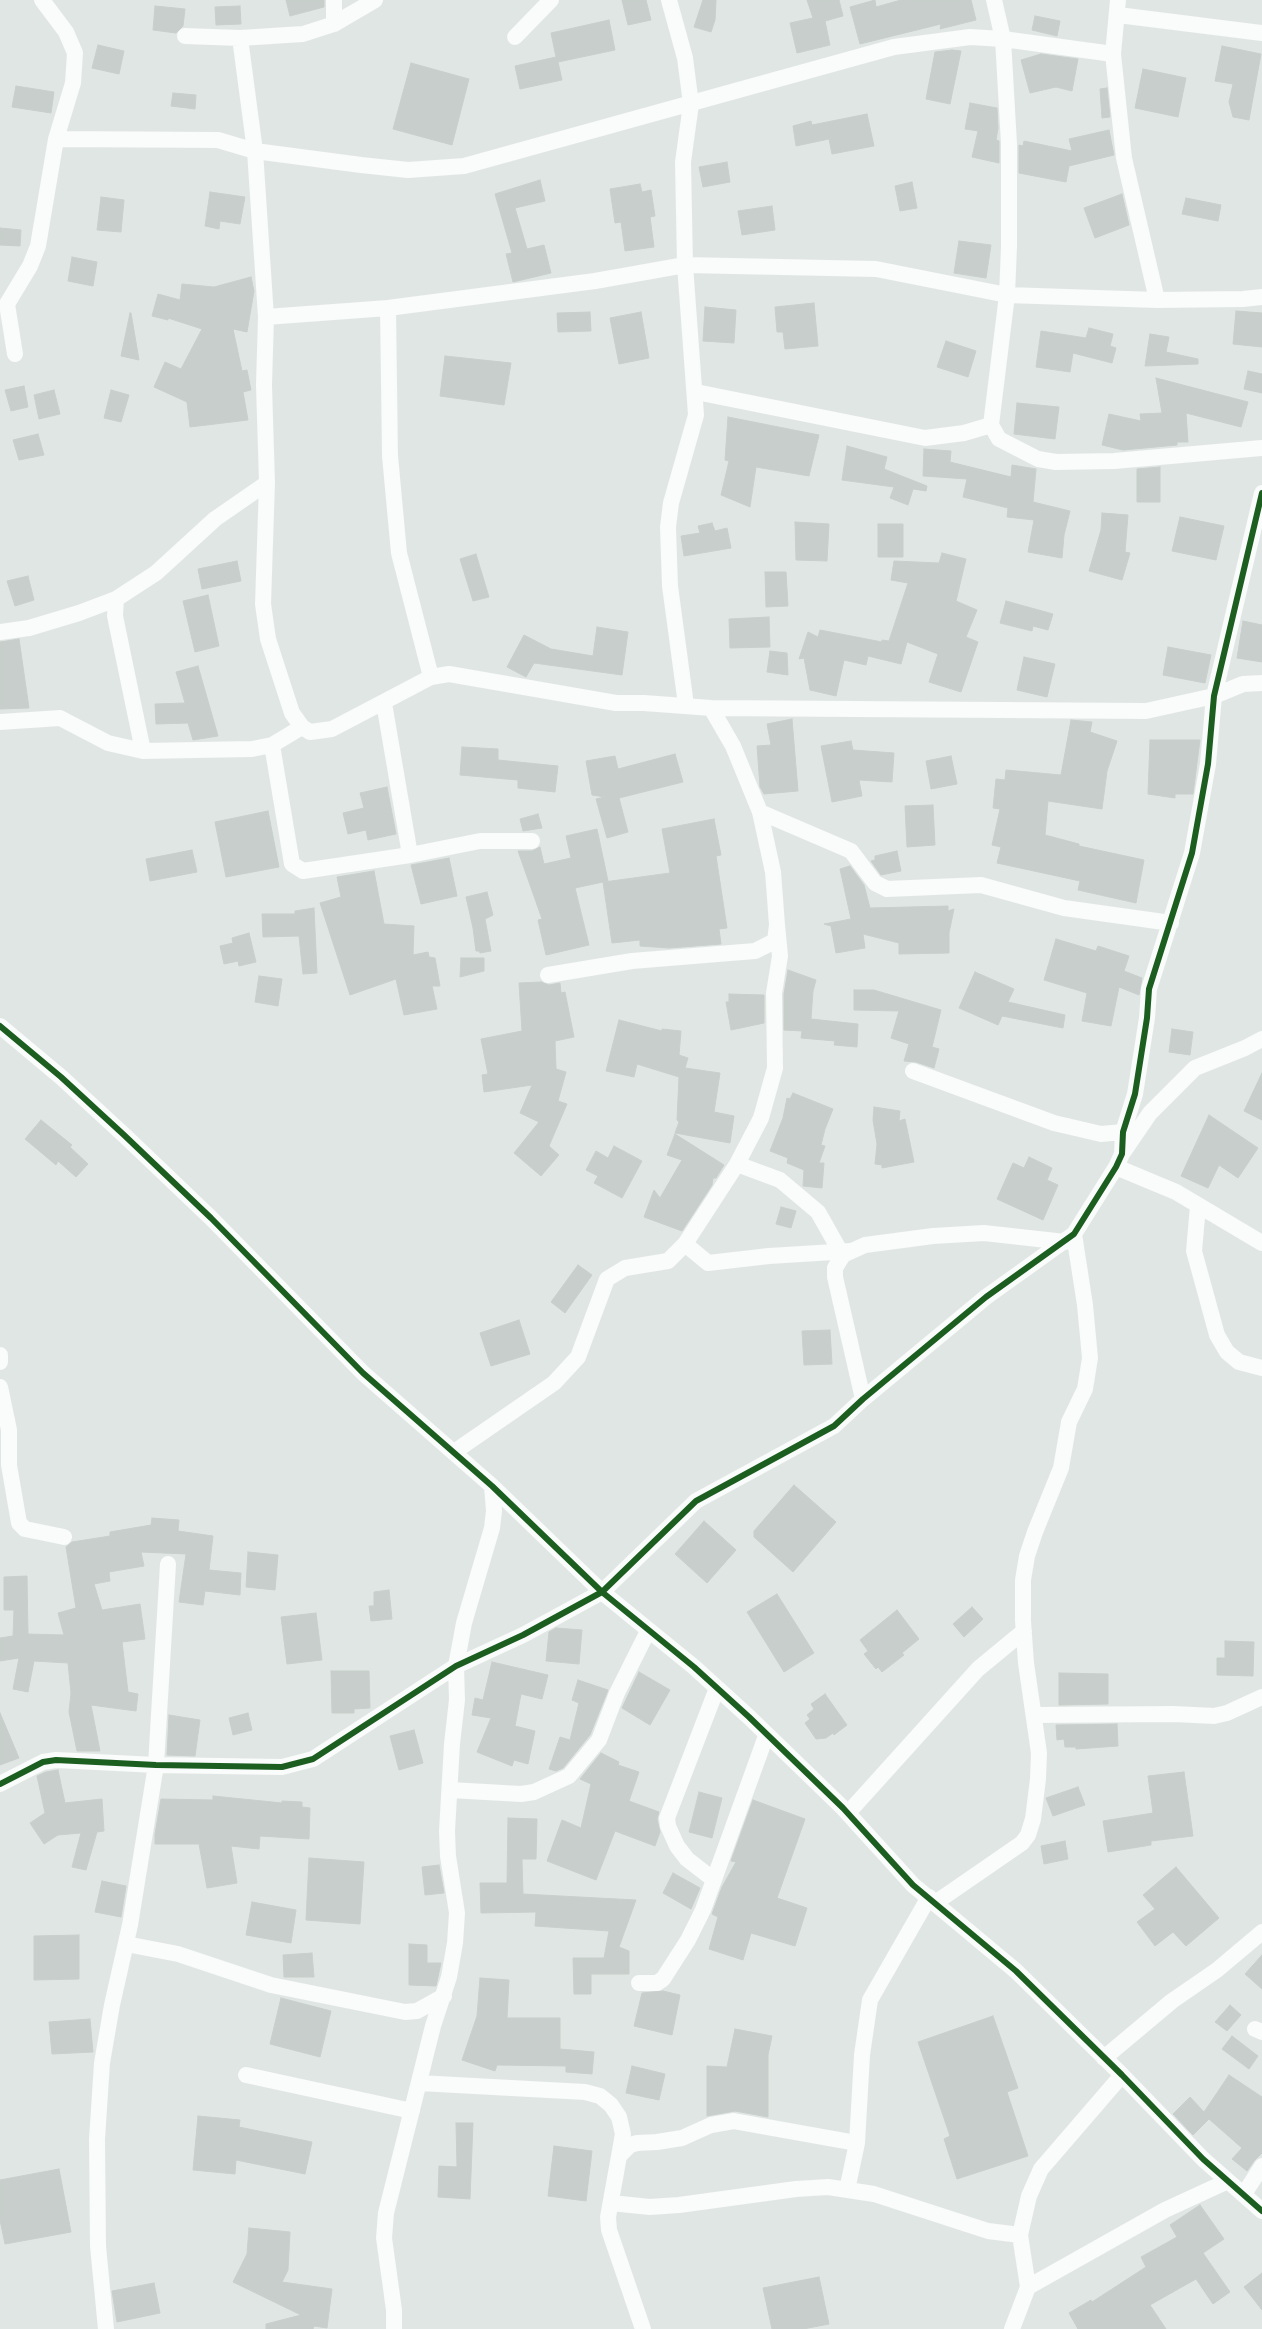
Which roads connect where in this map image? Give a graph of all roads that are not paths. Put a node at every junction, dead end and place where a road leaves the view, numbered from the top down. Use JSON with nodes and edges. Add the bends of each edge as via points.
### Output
{"nodes":[{"id":1,"x":42,"y":0,"type":"edge"},
{"id":2,"x":334,"y":0,"type":"edge"},
{"id":3,"x":375,"y":0,"type":"edge"},
{"id":4,"x":551,"y":0,"type":"edge"},
{"id":5,"x":669,"y":0,"type":"edge"},
{"id":6,"x":994,"y":0,"type":"edge"},
{"id":7,"x":1118,"y":7,"type":"edge"},
{"id":8,"x":334,"y":24,"type":"junction"},
{"id":9,"x":1262,"y":33,"type":"edge"},
{"id":10,"x":186,"y":36,"type":"dead end"},
{"id":11,"x":515,"y":37,"type":"dead end"},
{"id":12,"x":240,"y":38,"type":"junction"},
{"id":13,"x":1003,"y":39,"type":"junction"},
{"id":14,"x":1113,"y":54,"type":"junction"},
{"id":15,"x":691,"y":104,"type":"junction"},
{"id":16,"x":56,"y":138,"type":"junction"},
{"id":17,"x":255,"y":152,"type":"junction"},
{"id":18,"x":685,"y":265,"type":"junction"},
{"id":19,"x":1007,"y":296,"type":"junction"},
{"id":20,"x":1262,"y":297,"type":"edge"},
{"id":21,"x":1157,"y":300,"type":"junction"},
{"id":22,"x":388,"y":308,"type":"junction"},
{"id":23,"x":266,"y":316,"type":"junction"},
{"id":24,"x":15,"y":354,"type":"dead end"},
{"id":25,"x":696,"y":392,"type":"junction"},
{"id":26,"x":991,"y":425,"type":"junction"},
{"id":27,"x":1262,"y":448,"type":"edge"},
{"id":28,"x":267,"y":484,"type":"junction"},
{"id":29,"x":1262,"y":493,"type":"edge"},
{"id":30,"x":116,"y":599,"type":"junction"},
{"id":31,"x":0,"y":632,"type":"edge"},
{"id":32,"x":431,"y":677,"type":"junction"},
{"id":33,"x":1262,"y":683,"type":"edge"},
{"id":34,"x":1214,"y":696,"type":"junction"},
{"id":35,"x":384,"y":703,"type":"junction"},
{"id":36,"x":686,"y":705,"type":"junction"},
{"id":37,"x":711,"y":708,"type":"junction"},
{"id":38,"x":0,"y":722,"type":"edge"},
{"id":39,"x":302,"y":727,"type":"junction"},
{"id":40,"x":272,"y":745,"type":"junction"},
{"id":41,"x":143,"y":751,"type":"junction"},
{"id":42,"x":760,"y":812,"type":"junction"},
{"id":43,"x":532,"y":841,"type":"dead end"},
{"id":44,"x":410,"y":855,"type":"junction"},
{"id":45,"x":1172,"y":923,"type":"junction"},
{"id":46,"x":777,"y":925,"type":"junction"},
{"id":47,"x":548,"y":975,"type":"dead end"},
{"id":48,"x":0,"y":1026,"type":"edge"},
{"id":49,"x":1262,"y":1039,"type":"edge"},
{"id":50,"x":913,"y":1071,"type":"dead end"},
{"id":51,"x":1123,"y":1132,"type":"junction"},
{"id":52,"x":1119,"y":1161,"type":"junction"},
{"id":53,"x":737,"y":1164,"type":"junction"},
{"id":54,"x":1198,"y":1206,"type":"junction"},
{"id":55,"x":1070,"y":1238,"type":"junction"},
{"id":56,"x":1262,"y":1243,"type":"edge"},
{"id":57,"x":686,"y":1244,"type":"junction"},
{"id":58,"x":845,"y":1251,"type":"junction"},
{"id":59,"x":0,"y":1355,"type":"edge"},
{"id":60,"x":0,"y":1362,"type":"edge"},
{"id":61,"x":1262,"y":1368,"type":"edge"},
{"id":62,"x":0,"y":1387,"type":"edge"},
{"id":63,"x":863,"y":1399,"type":"junction"},
{"id":64,"x":454,"y":1452,"type":"junction"},
{"id":65,"x":492,"y":1486,"type":"junction"},
{"id":66,"x":64,"y":1537,"type":"dead end"},
{"id":67,"x":168,"y":1564,"type":"dead end"},
{"id":68,"x":602,"y":1592,"type":"junction"},
{"id":69,"x":648,"y":1631,"type":"junction"},
{"id":70,"x":1024,"y":1631,"type":"junction"},
{"id":71,"x":456,"y":1666,"type":"junction"},
{"id":72,"x":717,"y":1688,"type":"junction"},
{"id":73,"x":1262,"y":1697,"type":"edge"},
{"id":74,"x":1035,"y":1715,"type":"junction"},
{"id":75,"x":766,"y":1736,"type":"junction"},
{"id":76,"x":156,"y":1765,"type":"junction"},
{"id":77,"x":0,"y":1784,"type":"edge"},
{"id":78,"x":450,"y":1790,"type":"junction"},
{"id":79,"x":848,"y":1813,"type":"junction"},
{"id":80,"x":714,"y":1880,"type":"junction"},
{"id":81,"x":932,"y":1900,"type":"junction"},
{"id":82,"x":1262,"y":1932,"type":"edge"},
{"id":83,"x":126,"y":1944,"type":"junction"},
{"id":84,"x":639,"y":1983,"type":"dead end"},
{"id":85,"x":444,"y":1996,"type":"junction"},
{"id":86,"x":1104,"y":2058,"type":"junction"},
{"id":87,"x":246,"y":2075,"type":"dead end"},
{"id":88,"x":1122,"y":2075,"type":"junction"},
{"id":89,"x":419,"y":2084,"type":"junction"},
{"id":90,"x":412,"y":2111,"type":"junction"},
{"id":91,"x":857,"y":2142,"type":"junction"},
{"id":92,"x":620,"y":2155,"type":"junction"},
{"id":93,"x":1262,"y":2166,"type":"edge"},
{"id":94,"x":1228,"y":2181,"type":"junction"},
{"id":95,"x":847,"y":2190,"type":"junction"},
{"id":96,"x":1244,"y":2194,"type":"junction"},
{"id":97,"x":611,"y":2203,"type":"junction"},
{"id":98,"x":1262,"y":2210,"type":"edge"},
{"id":99,"x":1020,"y":2235,"type":"junction"},
{"id":100,"x":1028,"y":2287,"type":"junction"},
{"id":101,"x":106,"y":2329,"type":"edge"},
{"id":102,"x":394,"y":2329,"type":"edge"},
{"id":103,"x":643,"y":2329,"type":"edge"},
{"id":104,"x":1012,"y":2329,"type":"edge"}],
"edges":[{"from":1,"to":16,"type":"street","via":[[66,32],[75,53],[73,83]]},
{"from":2,"to":8,"type":"street"},
{"from":3,"to":8,"type":"street"},
{"from":4,"to":11,"type":"street"},
{"from":5,"to":15,"type":"street","via":[[685,58]]},
{"from":6,"to":13,"type":"street"},
{"from":7,"to":9,"type":"street"},
{"from":7,"to":14,"type":"street"},
{"from":8,"to":12,"type":"street","via":[[304,34]]},
{"from":10,"to":12,"type":"street"},
{"from":12,"to":17,"type":"street"},
{"from":13,"to":14,"type":"street"},
{"from":13,"to":15,"type":"street","via":[[970,37],[894,47]]},
{"from":13,"to":19,"type":"street","via":[[1009,144]]},
{"from":14,"to":21,"type":"street","via":[[1124,158]]},
{"from":15,"to":17,"type":"street","via":[[464,166],[408,170]]},
{"from":15,"to":18,"type":"street","via":[[682,162]]},
{"from":16,"to":17,"type":"street","via":[[218,140]]},
{"from":16,"to":24,"type":"street","via":[[38,246],[7,304]]},
{"from":17,"to":23,"type":"street"},
{"from":18,"to":19,"type":"street","via":[[876,269]]},
{"from":18,"to":22,"type":"street","via":[[595,281]]},
{"from":18,"to":25,"type":"street"},
{"from":19,"to":21,"type":"street"},
{"from":19,"to":26,"type":"street"},
{"from":20,"to":21,"type":"street"},
{"from":22,"to":23,"type":"street"},
{"from":22,"to":32,"type":"street","via":[[390,456],[399,554]]},
{"from":23,"to":28,"type":"street"},
{"from":25,"to":26,"type":"street","via":[[924,438],[964,433]]},
{"from":25,"to":36,"type":"street","via":[[696,415],[671,503],[668,527],[670,586]]},
{"from":26,"to":27,"type":"street","via":[[999,439],[1038,459],[1056,462],[1114,462]]},
{"from":28,"to":30,"type":"street","via":[[215,519],[156,573]]},
{"from":28,"to":39,"type":"street","via":[[263,604],[268,639],[292,713]]},
{"from":29,"to":34,"type":"street"},
{"from":30,"to":31,"type":"street","via":[[28,628]]},
{"from":30,"to":41,"type":"street","via":[[115,616]]},
{"from":32,"to":35,"type":"street"},
{"from":32,"to":36,"type":"street","via":[[449,674],[616,703]]},
{"from":33,"to":34,"type":"street","via":[[1243,684]]},
{"from":34,"to":37,"type":"street","via":[[1146,711]]},
{"from":34,"to":45,"type":"street","via":[[1201,815]]},
{"from":35,"to":39,"type":"street","via":[[332,729],[310,732]]},
{"from":35,"to":44,"type":"street"},
{"from":36,"to":37,"type":"street"},
{"from":37,"to":42,"type":"street","via":[[733,746]]},
{"from":38,"to":41,"type":"street","via":[[60,718],[108,742]]},
{"from":39,"to":40,"type":"street"},
{"from":40,"to":41,"type":"street","via":[[252,749]]},
{"from":40,"to":44,"type":"street","via":[[292,864],[303,871]]},
{"from":42,"to":45,"type":"street","via":[[851,851],[875,883],[887,889],[981,886],[1064,908]]},
{"from":42,"to":46,"type":"street","via":[[773,872]]},
{"from":43,"to":44,"type":"street","via":[[480,841]]},
{"from":45,"to":51,"type":"street","via":[[1149,989],[1135,1094]]},
{"from":46,"to":47,"type":"street","via":[[775,941],[755,951],[632,961]]},
{"from":46,"to":53,"type":"street","via":[[780,956],[774,993],[775,1068],[761,1118]]},
{"from":48,"to":64,"type":"street","via":[[124,1135],[211,1218],[363,1373]]},
{"from":49,"to":52,"type":"street","via":[[1195,1068],[1150,1113]]},
{"from":50,"to":51,"type":"street","via":[[1054,1124],[1101,1134]]},
{"from":51,"to":52,"type":"street"},
{"from":52,"to":54,"type":"street"},
{"from":52,"to":55,"type":"street"},
{"from":53,"to":57,"type":"street"},
{"from":53,"to":58,"type":"street","via":[[788,1186],[818,1212]]},
{"from":54,"to":56,"type":"street"},
{"from":54,"to":61,"type":"street","via":[[1194,1251],[1217,1335],[1239,1362]]},
{"from":55,"to":58,"type":"street","via":[[984,1233],[894,1240]]},
{"from":55,"to":63,"type":"street","via":[[986,1297]]},
{"from":55,"to":70,"type":"street","via":[[1085,1305],[1090,1358],[1085,1389],[1065,1434],[1058,1476],[1027,1556]]},
{"from":57,"to":58,"type":"street","via":[[708,1263]]},
{"from":57,"to":64,"type":"street","via":[[668,1261],[625,1268],[607,1278],[578,1357],[554,1383]]},
{"from":58,"to":63,"type":"street","via":[[834,1277]]},
{"from":59,"to":60,"type":"street"},
{"from":62,"to":66,"type":"street","via":[[9,1430],[8,1465],[19,1523],[25,1529]]},
{"from":63,"to":68,"type":"street","via":[[834,1426],[696,1502]]},
{"from":64,"to":65,"type":"street"},
{"from":65,"to":68,"type":"street"},
{"from":65,"to":71,"type":"street","via":[[492,1528],[464,1624]]},
{"from":67,"to":76,"type":"street"},
{"from":68,"to":69,"type":"street"},
{"from":68,"to":71,"type":"street","via":[[523,1635]]},
{"from":69,"to":72,"type":"street"},
{"from":69,"to":78,"type":"street","via":[[617,1693],[600,1740],[569,1776],[534,1792],[521,1794]]},
{"from":70,"to":74,"type":"street"},
{"from":70,"to":79,"type":"street","via":[[978,1669]]},
{"from":71,"to":76,"type":"street","via":[[313,1758],[297,1764],[282,1767]]},
{"from":71,"to":78,"type":"street","via":[[458,1686]]},
{"from":72,"to":75,"type":"street"},
{"from":72,"to":80,"type":"street","via":[[668,1818],[677,1846],[687,1859]]},
{"from":73,"to":74,"type":"street","via":[[1214,1716]]},
{"from":74,"to":81,"type":"street","via":[[1038,1780],[1028,1835],[1022,1843]]},
{"from":75,"to":79,"type":"street"},
{"from":75,"to":80,"type":"street"},
{"from":76,"to":77,"type":"street","via":[[56,1760],[43,1762]]},
{"from":76,"to":83,"type":"street"},
{"from":78,"to":85,"type":"street","via":[[448,1856],[457,1913],[456,1943]]},
{"from":79,"to":81,"type":"street"},
{"from":80,"to":84,"type":"street","via":[[688,1940],[668,1974],[657,1983]]},
{"from":81,"to":86,"type":"street","via":[[1016,1971]]},
{"from":81,"to":91,"type":"street","via":[[907,1932],[870,2000],[862,2055]]},
{"from":82,"to":86,"type":"street"},
{"from":83,"to":85,"type":"street","via":[[178,1954],[271,1985],[405,2012],[417,2011]]},
{"from":83,"to":101,"type":"street","via":[[105,2037],[97,2139],[98,2246]]},
{"from":85,"to":89,"type":"street"},
{"from":86,"to":88,"type":"street"},
{"from":87,"to":90,"type":"street"},
{"from":88,"to":94,"type":"street"},
{"from":88,"to":99,"type":"street","via":[[1041,2169],[1029,2196]]},
{"from":89,"to":90,"type":"street"},
{"from":89,"to":92,"type":"street","via":[[585,2092],[600,2096],[619,2117],[623,2134]]},
{"from":90,"to":102,"type":"street","via":[[386,2213],[384,2238]]},
{"from":91,"to":92,"type":"street","via":[[734,2121],[710,2125],[682,2138],[630,2145]]},
{"from":91,"to":95,"type":"street"},
{"from":92,"to":97,"type":"street"},
{"from":93,"to":96,"type":"street"},
{"from":94,"to":96,"type":"street"},
{"from":94,"to":100,"type":"street","via":[[1165,2210]]},
{"from":95,"to":97,"type":"street","via":[[828,2187],[796,2189],[729,2200],[650,2207]]},
{"from":95,"to":99,"type":"street","via":[[874,2194],[988,2231]]},
{"from":96,"to":98,"type":"street"},
{"from":97,"to":103,"type":"street","via":[[609,2230]]},
{"from":99,"to":100,"type":"street"},
{"from":100,"to":104,"type":"street"}]}
